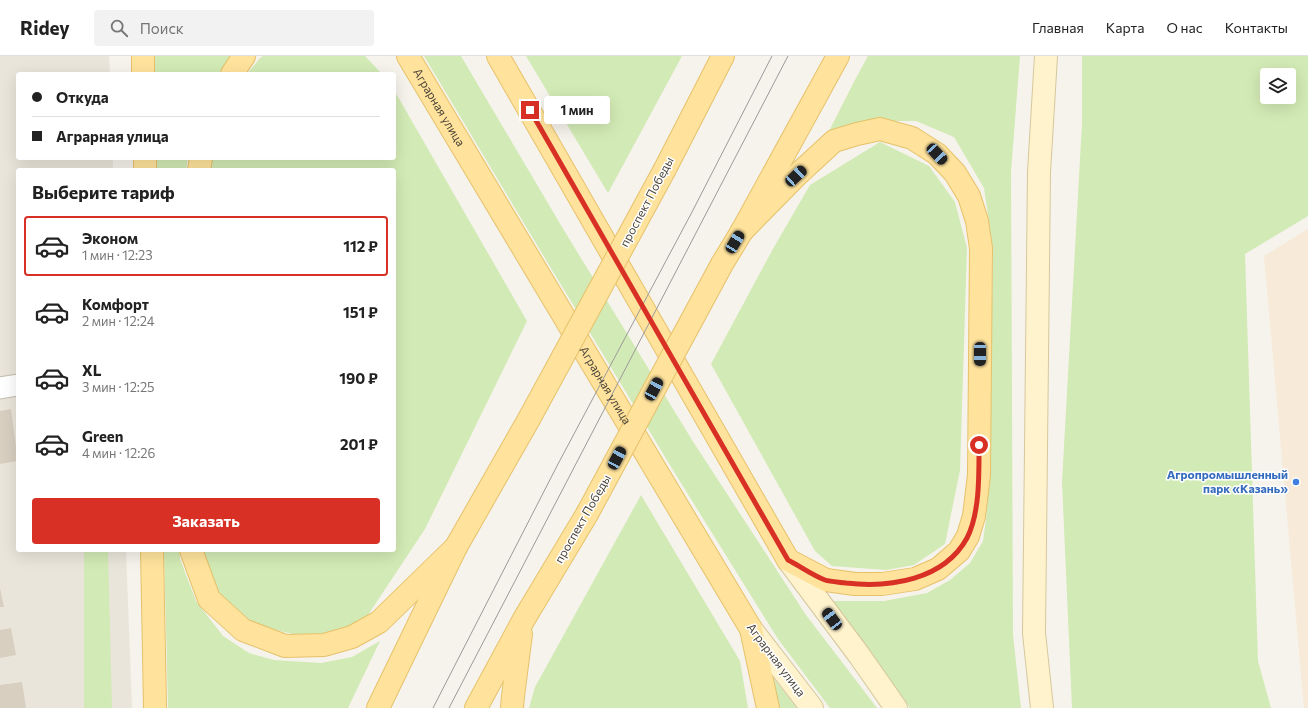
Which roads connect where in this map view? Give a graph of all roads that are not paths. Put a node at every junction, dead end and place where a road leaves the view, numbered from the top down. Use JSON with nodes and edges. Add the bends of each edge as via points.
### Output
{"nodes":[{"id":1,"x":143,"y":56,"type":"edge"},
{"id":2,"x":244,"y":56,"type":"edge"},
{"id":3,"x":408,"y":56,"type":"edge"},
{"id":4,"x":498,"y":56,"type":"edge"},
{"id":5,"x":722,"y":56,"type":"edge"},
{"id":6,"x":838,"y":56,"type":"edge"},
{"id":7,"x":1046,"y":56,"type":"edge"},
{"id":8,"x":144,"y":72,"type":"edge"},
{"id":9,"x":233,"y":72,"type":"edge"},
{"id":10,"x":742,"y":231,"type":"junction"},
{"id":11,"x":16,"y":385,"type":"edge"},
{"id":12,"x":0,"y":388,"type":"edge"},
{"id":13,"x":456,"y":547,"type":"junction"},
{"id":14,"x":152,"y":552,"type":"edge"},
{"id":15,"x":192,"y":552,"type":"edge"},
{"id":16,"x":788,"y":560,"type":"junction"},
{"id":17,"x":524,"y":620,"type":"junction"},
{"id":18,"x":751,"y":629,"type":"junction"},
{"id":19,"x":155,"y":708,"type":"edge"},
{"id":20,"x":378,"y":708,"type":"edge"},
{"id":21,"x":476,"y":708,"type":"edge"},
{"id":22,"x":512,"y":708,"type":"edge"},
{"id":23,"x":768,"y":708,"type":"edge"},
{"id":24,"x":812,"y":708,"type":"edge"},
{"id":25,"x":896,"y":708,"type":"edge"},
{"id":26,"x":1042,"y":708,"type":"edge"}],
"edges":[{"from":1,"to":8,"type":"main road"},
{"from":2,"to":9,"type":"main road"},
{"from":3,"to":18,"type":"main road","name":"Аграрная улица"},
{"from":4,"to":16,"type":"main road"},
{"from":5,"to":13,"type":"main road","name":"проспект Победы","bridge":true,"via":[[665,169]]},
{"from":6,"to":10,"type":"main road","name":"проспект Победы"},
{"from":7,"to":26,"type":"street","via":[[1039,172],[1034,633]]},
{"from":10,"to":16,"type":"main road","via":[[834,141],[880,129],[912,138],[937,154],[955,173],[969,196],[977,221],[981,248],[979,475],[974,516],[968,536],[959,551],[938,569],[915,579],[882,584],[826,580]]},
{"from":10,"to":17,"type":"main road","name":"проспект Победы","bridge":true,"via":[[587,514]]},
{"from":11,"to":12,"type":"street"},
{"from":13,"to":15,"type":"main road","via":[[379,622],[352,637],[324,645],[285,646],[242,630],[209,599]]},
{"from":13,"to":20,"type":"main road","name":"проспект Победы"},
{"from":14,"to":19,"type":"main road"},
{"from":16,"to":25,"type":"street"},
{"from":17,"to":21,"type":"main road","name":"проспект Победы"},
{"from":17,"to":22,"type":"main road"},
{"from":18,"to":23,"type":"main road"},
{"from":18,"to":24,"type":"street","name":"Аграрная улица"}]}
